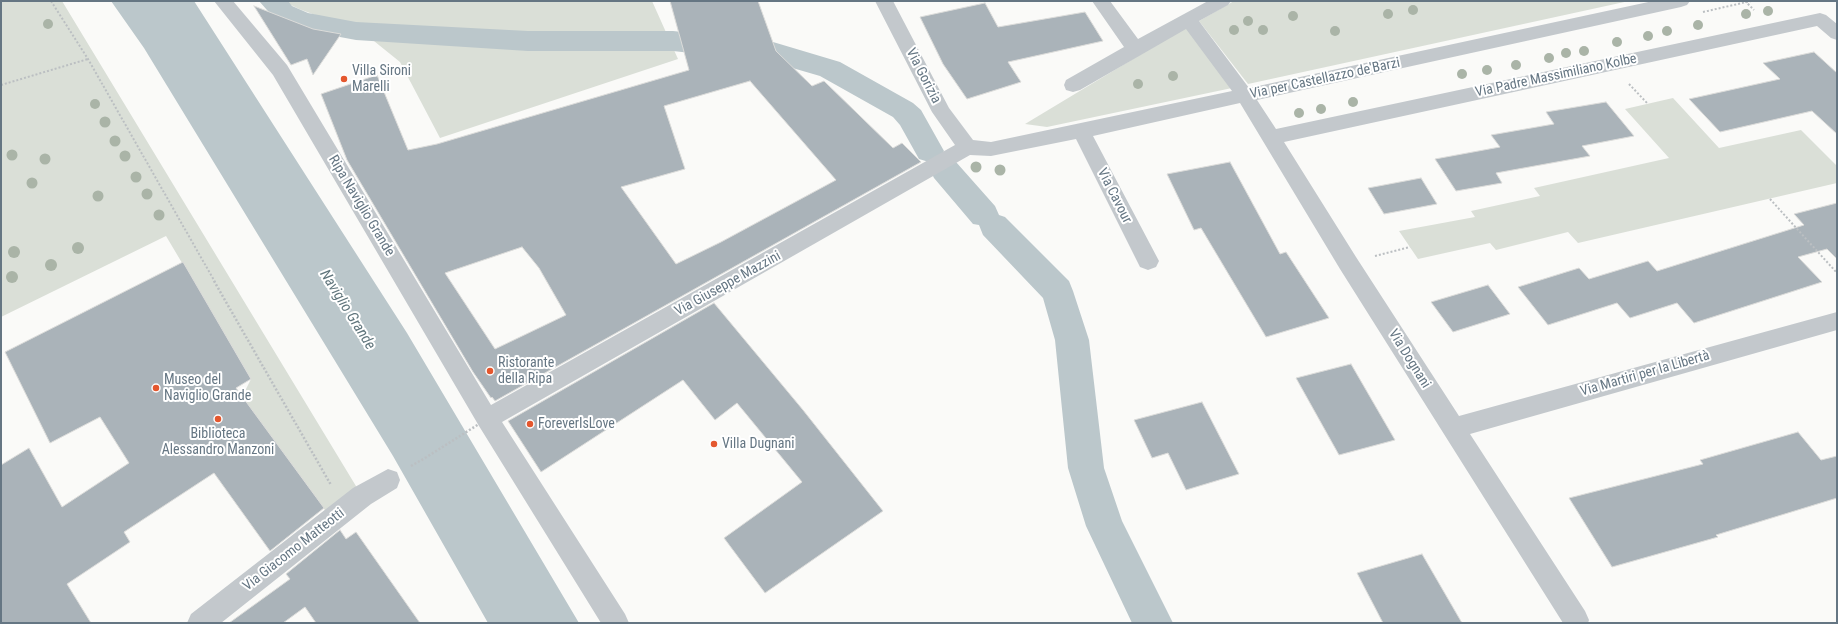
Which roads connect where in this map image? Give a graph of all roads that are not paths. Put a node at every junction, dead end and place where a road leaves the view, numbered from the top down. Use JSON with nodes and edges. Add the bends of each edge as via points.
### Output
{"nodes":[{"id":1,"x":223,"y":1,"type":"edge"},
{"id":2,"x":884,"y":1,"type":"edge"},
{"id":3,"x":1101,"y":1,"type":"edge"},
{"id":4,"x":1222,"y":1,"type":"edge"},
{"id":5,"x":1681,"y":1,"type":"edge"},
{"id":6,"x":1188,"y":20,"type":"junction"},
{"id":7,"x":1837,"y":34,"type":"edge"},
{"id":8,"x":1135,"y":48,"type":"junction"},
{"id":9,"x":1073,"y":85,"type":"dead end"},
{"id":10,"x":1246,"y":97,"type":"junction"},
{"id":11,"x":1081,"y":131,"type":"junction"},
{"id":12,"x":1270,"y":138,"type":"junction"},
{"id":13,"x":967,"y":147,"type":"junction"},
{"id":14,"x":1148,"y":261,"type":"dead end"},
{"id":15,"x":1837,"y":321,"type":"edge"},
{"id":16,"x":483,"y":422,"type":"junction"},
{"id":17,"x":1453,"y":428,"type":"junction"},
{"id":18,"x":388,"y":480,"type":"dead end"},
{"id":19,"x":1576,"y":620,"type":"dead end"},
{"id":20,"x":200,"y":623,"type":"edge"},
{"id":21,"x":616,"y":623,"type":"edge"}],
"edges":[{"from":1,"to":16,"type":"street","name":"Ripa Naviglio Grande","via":[[280,70]]},
{"from":2,"to":13,"type":"street","name":"Via Gorizia","via":[[942,112]]},
{"from":3,"to":8,"type":"street"},
{"from":4,"to":6,"type":"street"},
{"from":5,"to":10,"type":"street","name":"Via per Castellazzo de'Barzi"},
{"from":6,"to":8,"type":"street"},
{"from":6,"to":10,"type":"street"},
{"from":7,"to":12,"type":"street","name":"Via Padre Massimiliano Kolbe","via":[[1820,19]]},
{"from":8,"to":9,"type":"street"},
{"from":10,"to":11,"type":"street","name":"Via per Castellazzo de'Barzi"},
{"from":10,"to":12,"type":"street","name":"Via Dognani"},
{"from":11,"to":13,"type":"street","name":"Via per Castellazzo de'Barzi","via":[[990,149]]},
{"from":11,"to":14,"type":"street","name":"Via Cavour"},
{"from":12,"to":17,"type":"street","name":"Via Dognani"},
{"from":13,"to":16,"type":"street","name":"Via Giuseppe Mazzini"},
{"from":15,"to":17,"type":"street","name":"Via Martiri per la Libertà"},
{"from":16,"to":21,"type":"street","name":"Ripa Naviglio Grande"},
{"from":17,"to":19,"type":"street","name":"Via Dognani"},
{"from":18,"to":20,"type":"street","name":"Via Giacomo Matteotti","via":[[362,496]]}]}
